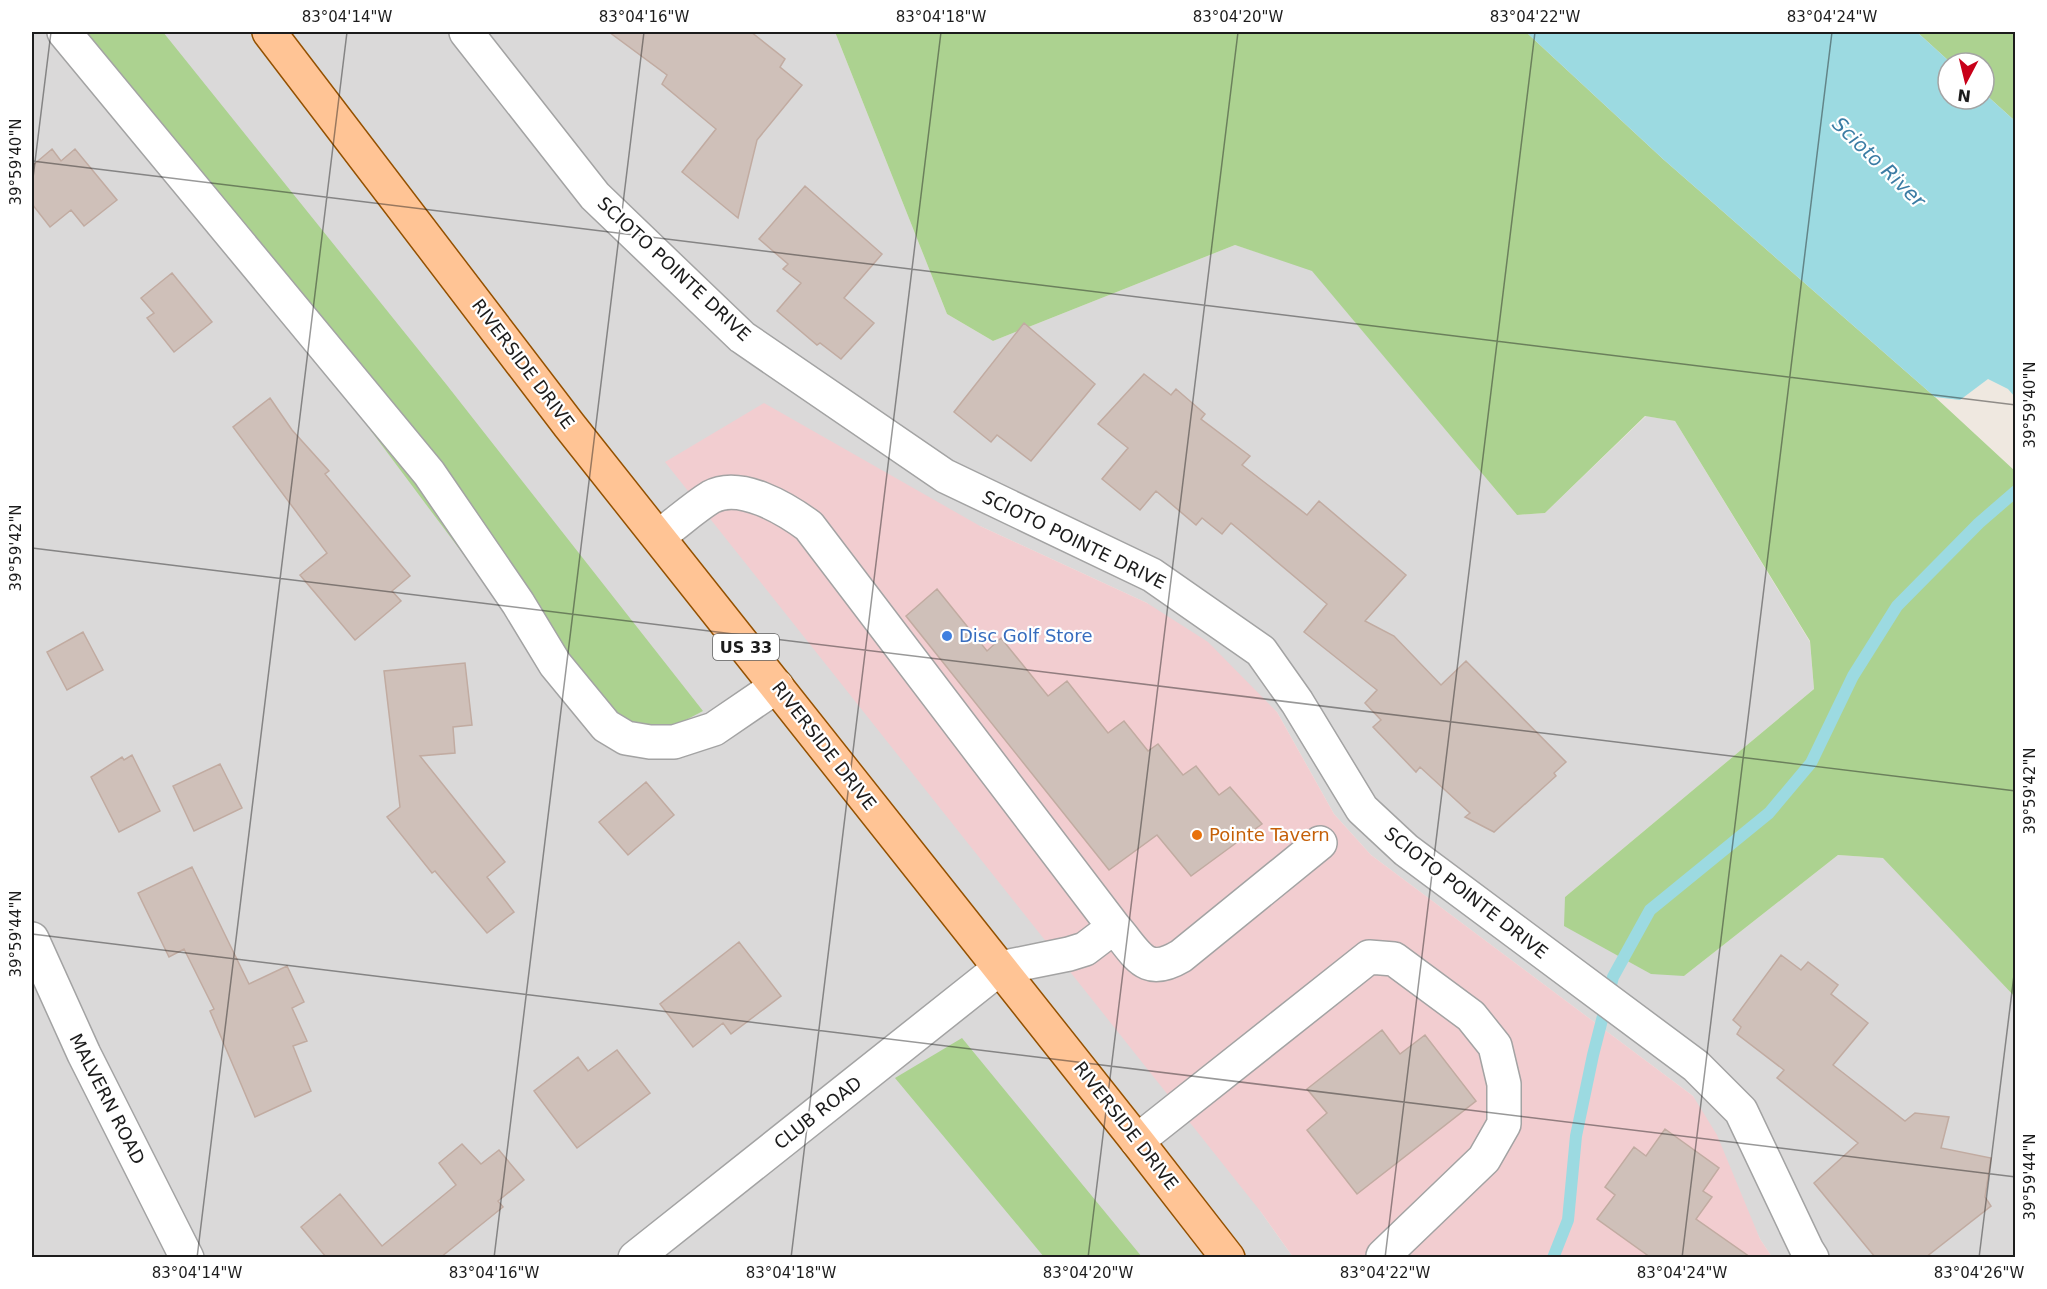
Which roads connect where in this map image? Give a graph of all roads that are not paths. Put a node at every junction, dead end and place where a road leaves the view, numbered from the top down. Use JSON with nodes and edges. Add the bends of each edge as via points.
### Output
{"nodes":[{"id":1,"x":64,"y":32,"type":"edge"},
{"id":2,"x":269,"y":32,"type":"edge"},
{"id":3,"x":466,"y":32,"type":"edge"},
{"id":4,"x":659,"y":536,"type":"junction"},
{"id":5,"x":777,"y":686,"type":"junction"},
{"id":6,"x":1320,"y":843,"type":"dead end"},
{"id":7,"x":1114,"y":927,"type":"junction"},
{"id":8,"x":32,"y":939,"type":"edge"},
{"id":9,"x":1000,"y":968,"type":"junction"},
{"id":10,"x":1137,"y":1141,"type":"junction"},
{"id":11,"x":1383,"y":1256,"type":"dead end"},
{"id":12,"x":187,"y":1257,"type":"edge"},
{"id":13,"x":635,"y":1257,"type":"edge"},
{"id":14,"x":1228,"y":1257,"type":"edge"},
{"id":15,"x":1812,"y":1257,"type":"edge"}],
"edges":[{"from":1,"to":5,"type":"street","via":[[429,473],[555,664],[606,726],[626,738],[674,742],[714,729]]},
{"from":2,"to":4,"type":"main road","name":"RIVERSIDE DRIVE","number":"US 33"},
{"from":3,"to":15,"type":"street","name":"SCIOTO POINTE DRIVE","via":[[595,196],[742,337],[945,476],[1152,575],[1261,651],[1362,809],[1406,850],[1696,1066],[1741,1111]]},
{"from":4,"to":5,"type":"main road","name":"RIVERSIDE DRIVE","number":"US 33"},
{"from":4,"to":7,"type":"street","via":[[712,496],[728,492],[774,504],[809,526]]},
{"from":5,"to":9,"type":"main road","name":"RIVERSIDE DRIVE","number":"US 33"},
{"from":6,"to":7,"type":"street","via":[[1168,964],[1157,967],[1146,963]]},
{"from":7,"to":9,"type":"street","via":[[1085,949]]},
{"from":8,"to":12,"type":"street","name":"MALVERN ROAD","via":[[84,1054]]},
{"from":9,"to":10,"type":"main road","name":"RIVERSIDE DRIVE","number":"US 33"},
{"from":9,"to":13,"type":"street","name":"CLUB ROAD"},
{"from":10,"to":11,"type":"street","via":[[1370,957],[1394,959],[1471,1016],[1495,1046],[1504,1084],[1504,1124],[1484,1159]]},
{"from":10,"to":14,"type":"main road","name":"RIVERSIDE DRIVE","number":"US 33"}]}
